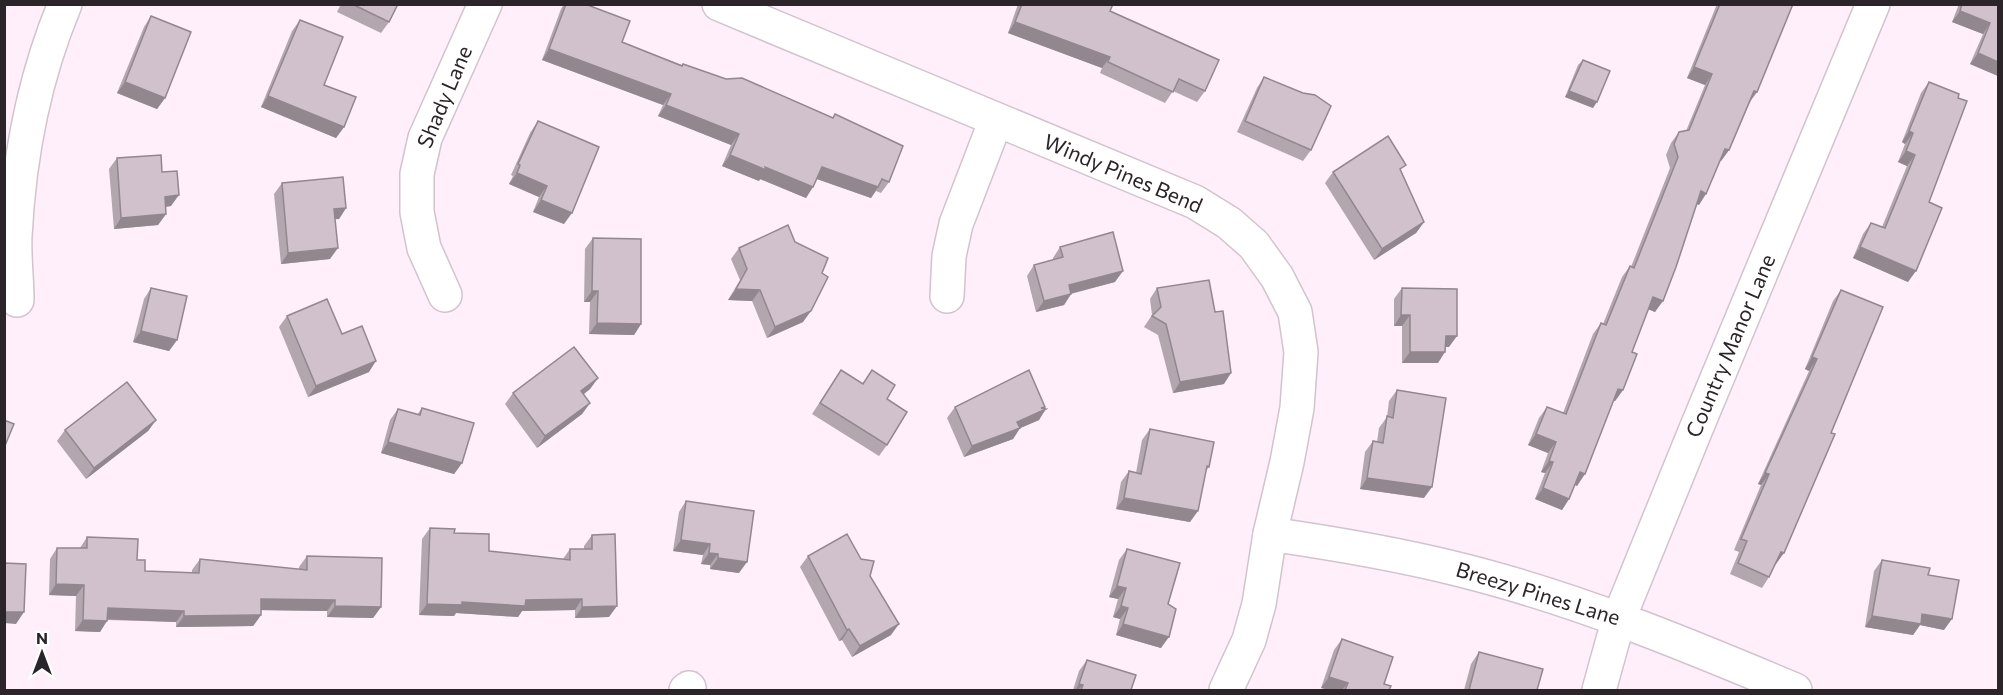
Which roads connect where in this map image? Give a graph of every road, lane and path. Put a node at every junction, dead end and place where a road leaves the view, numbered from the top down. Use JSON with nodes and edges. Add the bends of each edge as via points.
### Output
{"nodes":[{"id":1,"x":65,"y":4,"type":"edge"},
{"id":2,"x":485,"y":4,"type":"edge"},
{"id":3,"x":718,"y":4,"type":"edge"},
{"id":4,"x":1873,"y":4,"type":"edge"},
{"id":5,"x":996,"y":120,"type":"junction"},
{"id":6,"x":445,"y":295,"type":"dead end"},
{"id":7,"x":947,"y":296,"type":"dead end"},
{"id":8,"x":17,"y":300,"type":"dead end"},
{"id":9,"x":1270,"y":534,"type":"junction"},
{"id":10,"x":1619,"y":618,"type":"junction"},
{"id":11,"x":1226,"y":690,"type":"edge"},
{"id":12,"x":1599,"y":690,"type":"edge"},
{"id":13,"x":1795,"y":690,"type":"edge"}],
"edges":[{"from":1,"to":8,"type":"street","via":[[36,88],[22,156],[15,238]]},
{"from":2,"to":6,"type":"street","name":"Shady Lane","via":[[425,138],[417,174],[417,212],[424,248]]},
{"from":3,"to":5,"type":"street","name":"Windy Pines Bend"},
{"from":4,"to":10,"type":"street","name":"Country Manor Lane"},
{"from":5,"to":7,"type":"street","via":[[956,224]]},
{"from":5,"to":9,"type":"street","name":"Windy Pines Bend","via":[[1196,202],[1254,245],[1277,277],[1295,312],[1301,352],[1297,408]]},
{"from":9,"to":10,"type":"street","name":"Breezy Pines Lane","via":[[1368,549],[1453,568]]},
{"from":9,"to":11,"type":"street","name":"Windy Pines Bend","via":[[1249,640]]},
{"from":10,"to":12,"type":"street","name":"Country Manor Lane"},
{"from":10,"to":13,"type":"street","name":"Breezy Pines Lane"}]}
